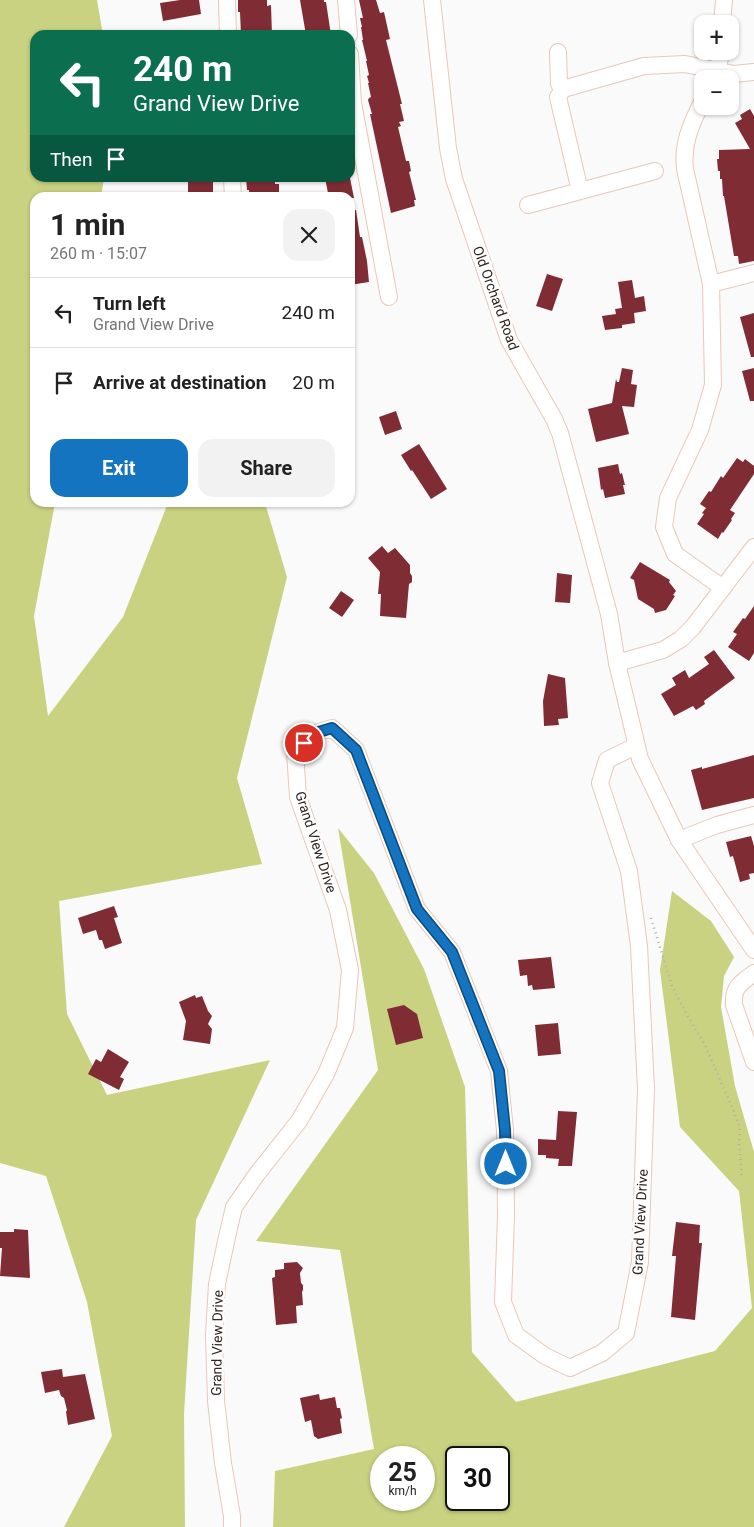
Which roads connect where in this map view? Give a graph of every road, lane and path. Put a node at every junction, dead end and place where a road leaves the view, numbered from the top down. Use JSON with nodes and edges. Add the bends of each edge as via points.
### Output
{"nodes":[{"id":1,"x":227,"y":0,"type":"edge"},
{"id":2,"x":346,"y":0,"type":"edge"},
{"id":3,"x":432,"y":0,"type":"edge"},
{"id":4,"x":724,"y":0,"type":"edge"},
{"id":5,"x":723,"y":15,"type":"edge"},
{"id":6,"x":228,"y":30,"type":"edge"},
{"id":7,"x":349,"y":30,"type":"edge"},
{"id":8,"x":558,"y":52,"type":"dead end"},
{"id":9,"x":704,"y":70,"type":"edge"},
{"id":10,"x":754,"y":72,"type":"edge"},
{"id":11,"x":739,"y":74,"type":"edge"},
{"id":12,"x":563,"y":89,"type":"junction"},
{"id":13,"x":355,"y":115,"type":"edge"},
{"id":14,"x":695,"y":115,"type":"edge"},
{"id":15,"x":655,"y":171,"type":"dead end"},
{"id":16,"x":580,"y":191,"type":"junction"},
{"id":17,"x":528,"y":205,"type":"dead end"},
{"id":18,"x":754,"y":273,"type":"edge"},
{"id":19,"x":711,"y":284,"type":"junction"},
{"id":20,"x":389,"y":297,"type":"dead end"},
{"id":21,"x":754,"y":547,"type":"edge"},
{"id":22,"x":723,"y":588,"type":"junction"},
{"id":23,"x":617,"y":663,"type":"junction"},
{"id":24,"x":636,"y":746,"type":"junction"},
{"id":25,"x":754,"y":816,"type":"edge"},
{"id":26,"x":680,"y":840,"type":"junction"},
{"id":27,"x":649,"y":911,"type":"dead end"},
{"id":28,"x":754,"y":950,"type":"edge"},
{"id":29,"x":754,"y":973,"type":"edge"},
{"id":30,"x":754,"y":1062,"type":"edge"},
{"id":31,"x":742,"y":1177,"type":"dead end"},
{"id":32,"x":232,"y":1527,"type":"edge"}],
"edges":[{"from":1,"to":6,"type":"street"},
{"from":2,"to":7,"type":"street"},
{"from":3,"to":23,"type":"street","name":"Old Orchard Road","via":[[454,180],[509,340],[560,432],[608,614]]},
{"from":4,"to":5,"type":"street"},
{"from":8,"to":12,"type":"street","via":[[559,84]]},
{"from":9,"to":12,"type":"street","via":[[685,64],[644,66]]},
{"from":10,"to":11,"type":"street"},
{"from":12,"to":16,"type":"street","via":[[558,97]]},
{"from":13,"to":20,"type":"street"},
{"from":14,"to":19,"type":"street","via":[[684,156],[685,169]]},
{"from":15,"to":16,"type":"street"},
{"from":16,"to":17,"type":"street"},
{"from":18,"to":19,"type":"street"},
{"from":19,"to":22,"type":"street","via":[[713,386],[700,430],[668,498],[664,527],[675,554]]},
{"from":21,"to":22,"type":"street"},
{"from":22,"to":23,"type":"street","via":[[681,639],[663,650]]},
{"from":23,"to":24,"type":"street","name":"Old Orchard Road"},
{"from":24,"to":26,"type":"street","name":"Old Orchard Road"},
{"from":24,"to":32,"type":"street","name":"Grand View Drive","via":[[607,760],[600,783],[629,871],[639,946],[646,1089],[640,1262],[626,1333],[602,1353],[570,1368],[545,1356],[516,1335],[503,1302],[505,1130],[499,1071],[452,952],[417,909],[356,750],[332,728],[312,734],[296,752],[298,797],[338,910],[350,970],[345,1028],[326,1074],[299,1120],[234,1207],[217,1284],[214,1335],[216,1401]]},
{"from":25,"to":26,"type":"street","via":[[717,825]]},
{"from":26,"to":28,"type":"street","name":"Old Orchard Road"},
{"from":27,"to":31,"type":"path","via":[[672,986],[705,1045],[740,1128]]},
{"from":29,"to":30,"type":"street","via":[[735,988],[733,996]]}]}
